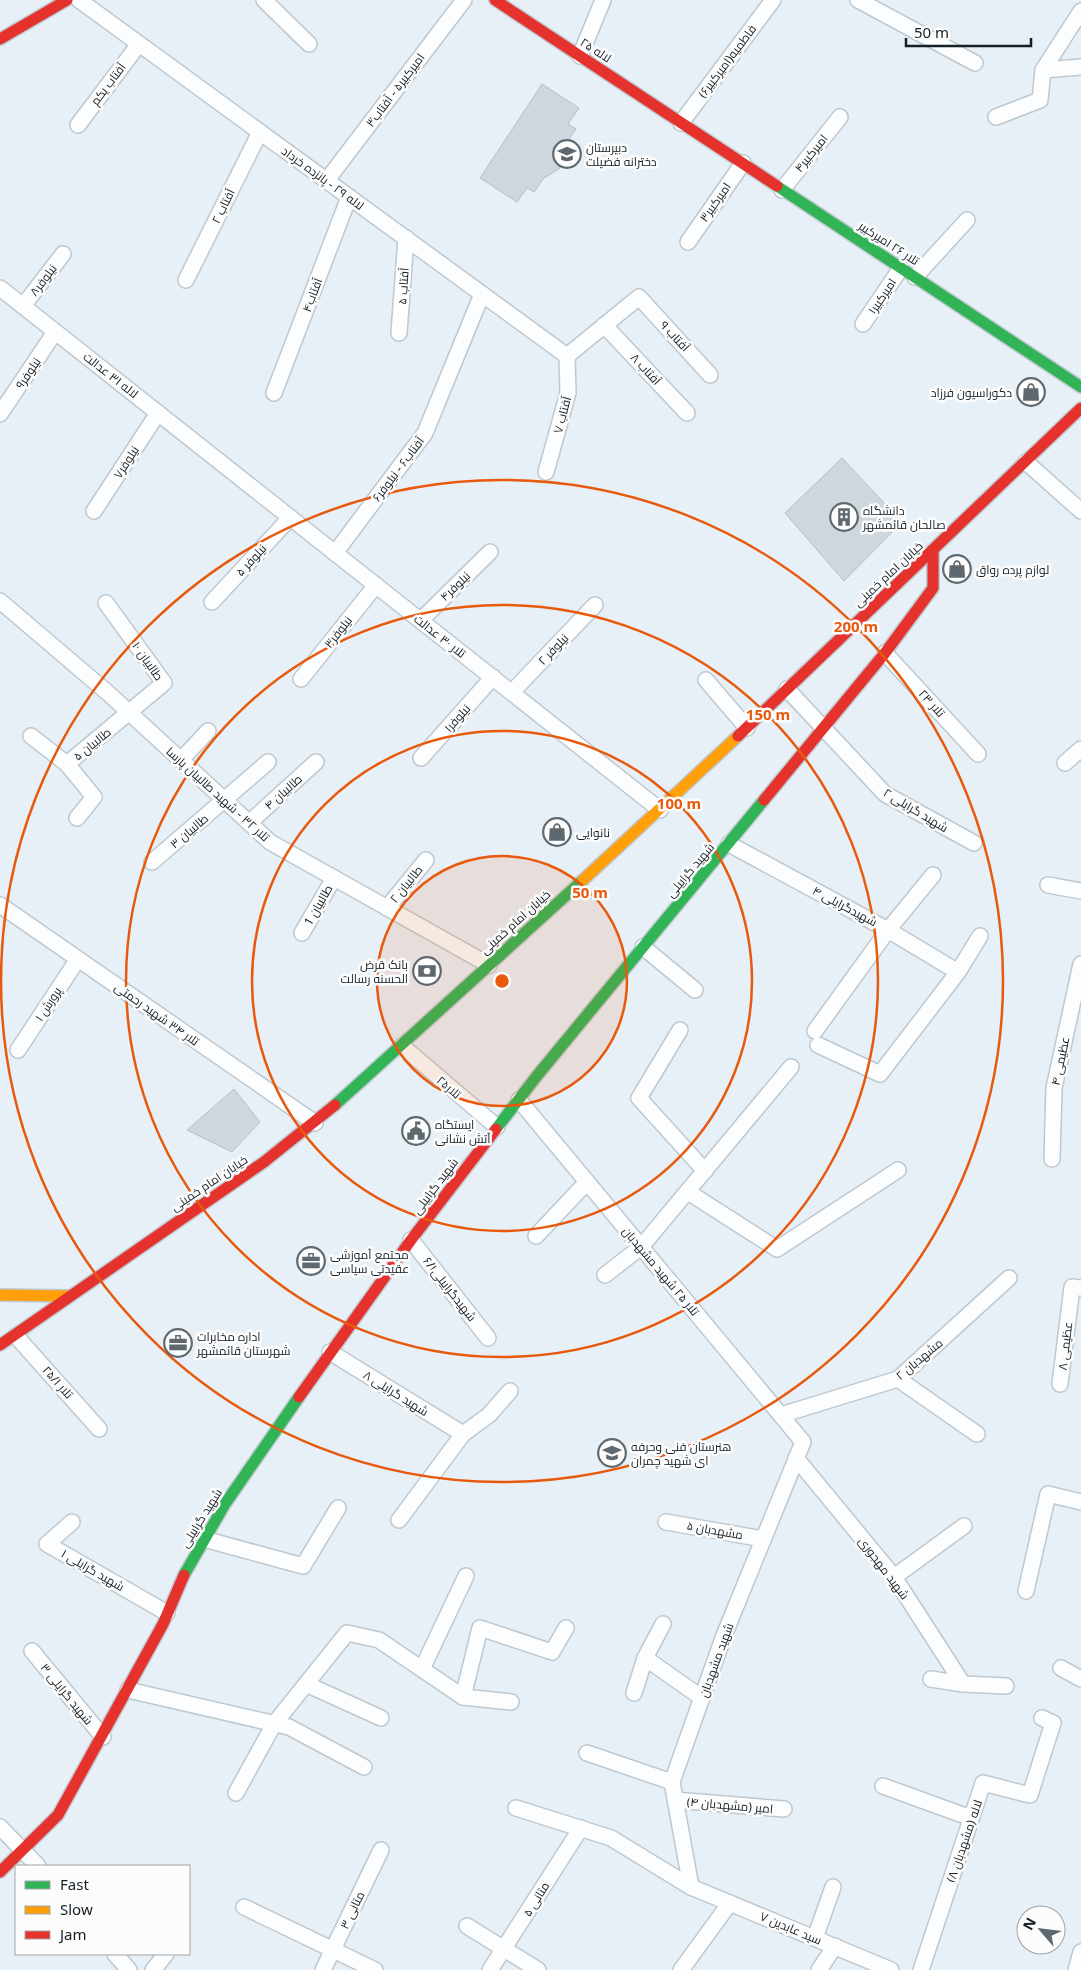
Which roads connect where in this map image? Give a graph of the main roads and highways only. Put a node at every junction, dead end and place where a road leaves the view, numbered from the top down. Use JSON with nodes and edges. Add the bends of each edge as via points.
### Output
{"nodes":[{"id":1,"x":67,"y":0,"type":"edge"},
{"id":2,"x":495,"y":0,"type":"edge"},
{"id":3,"x":49,"y":4,"type":"edge"},
{"id":4,"x":0,"y":39,"type":"edge"},
{"id":5,"x":681,"y":123,"type":"joint"},
{"id":6,"x":1081,"y":387,"type":"edge"},
{"id":7,"x":1081,"y":408,"type":"edge"},
{"id":8,"x":933,"y":550,"type":"junction"},
{"id":9,"x":0,"y":1294,"type":"edge"},
{"id":10,"x":68,"y":1296,"type":"junction"},
{"id":11,"x":14,"y":1337,"type":"junction"},
{"id":12,"x":0,"y":1338,"type":"edge"},
{"id":13,"x":0,"y":1345,"type":"edge"},
{"id":14,"x":0,"y":1872,"type":"edge"}],
"edges":[{"from":1,"to":3,"type":"main road"},
{"from":2,"to":5,"type":"main road","name":"لاله ۲۵"},
{"from":3,"to":4,"type":"main road"},
{"from":5,"to":6,"type":"main road","name":"تلار ۲۶ امیرکبیر"},
{"from":7,"to":8,"type":"main road","name":"خیابان امام خمینی"},
{"from":8,"to":10,"type":"main road","name":"خیابان امام خمینی","via":[[660,810],[315,1123],[279,1152]]},
{"from":8,"to":14,"type":"main road","name":"شهید گراییلی","via":[[933,588],[886,653],[497,1127],[330,1352],[204,1539],[128,1690],[58,1815]]},
{"from":9,"to":10,"type":"main road"},
{"from":10,"to":11,"type":"main road","name":"خیابان امام خمینی"},
{"from":11,"to":12,"type":"main road"},
{"from":11,"to":13,"type":"main road","name":"خیابان امام خمینی"}]}
